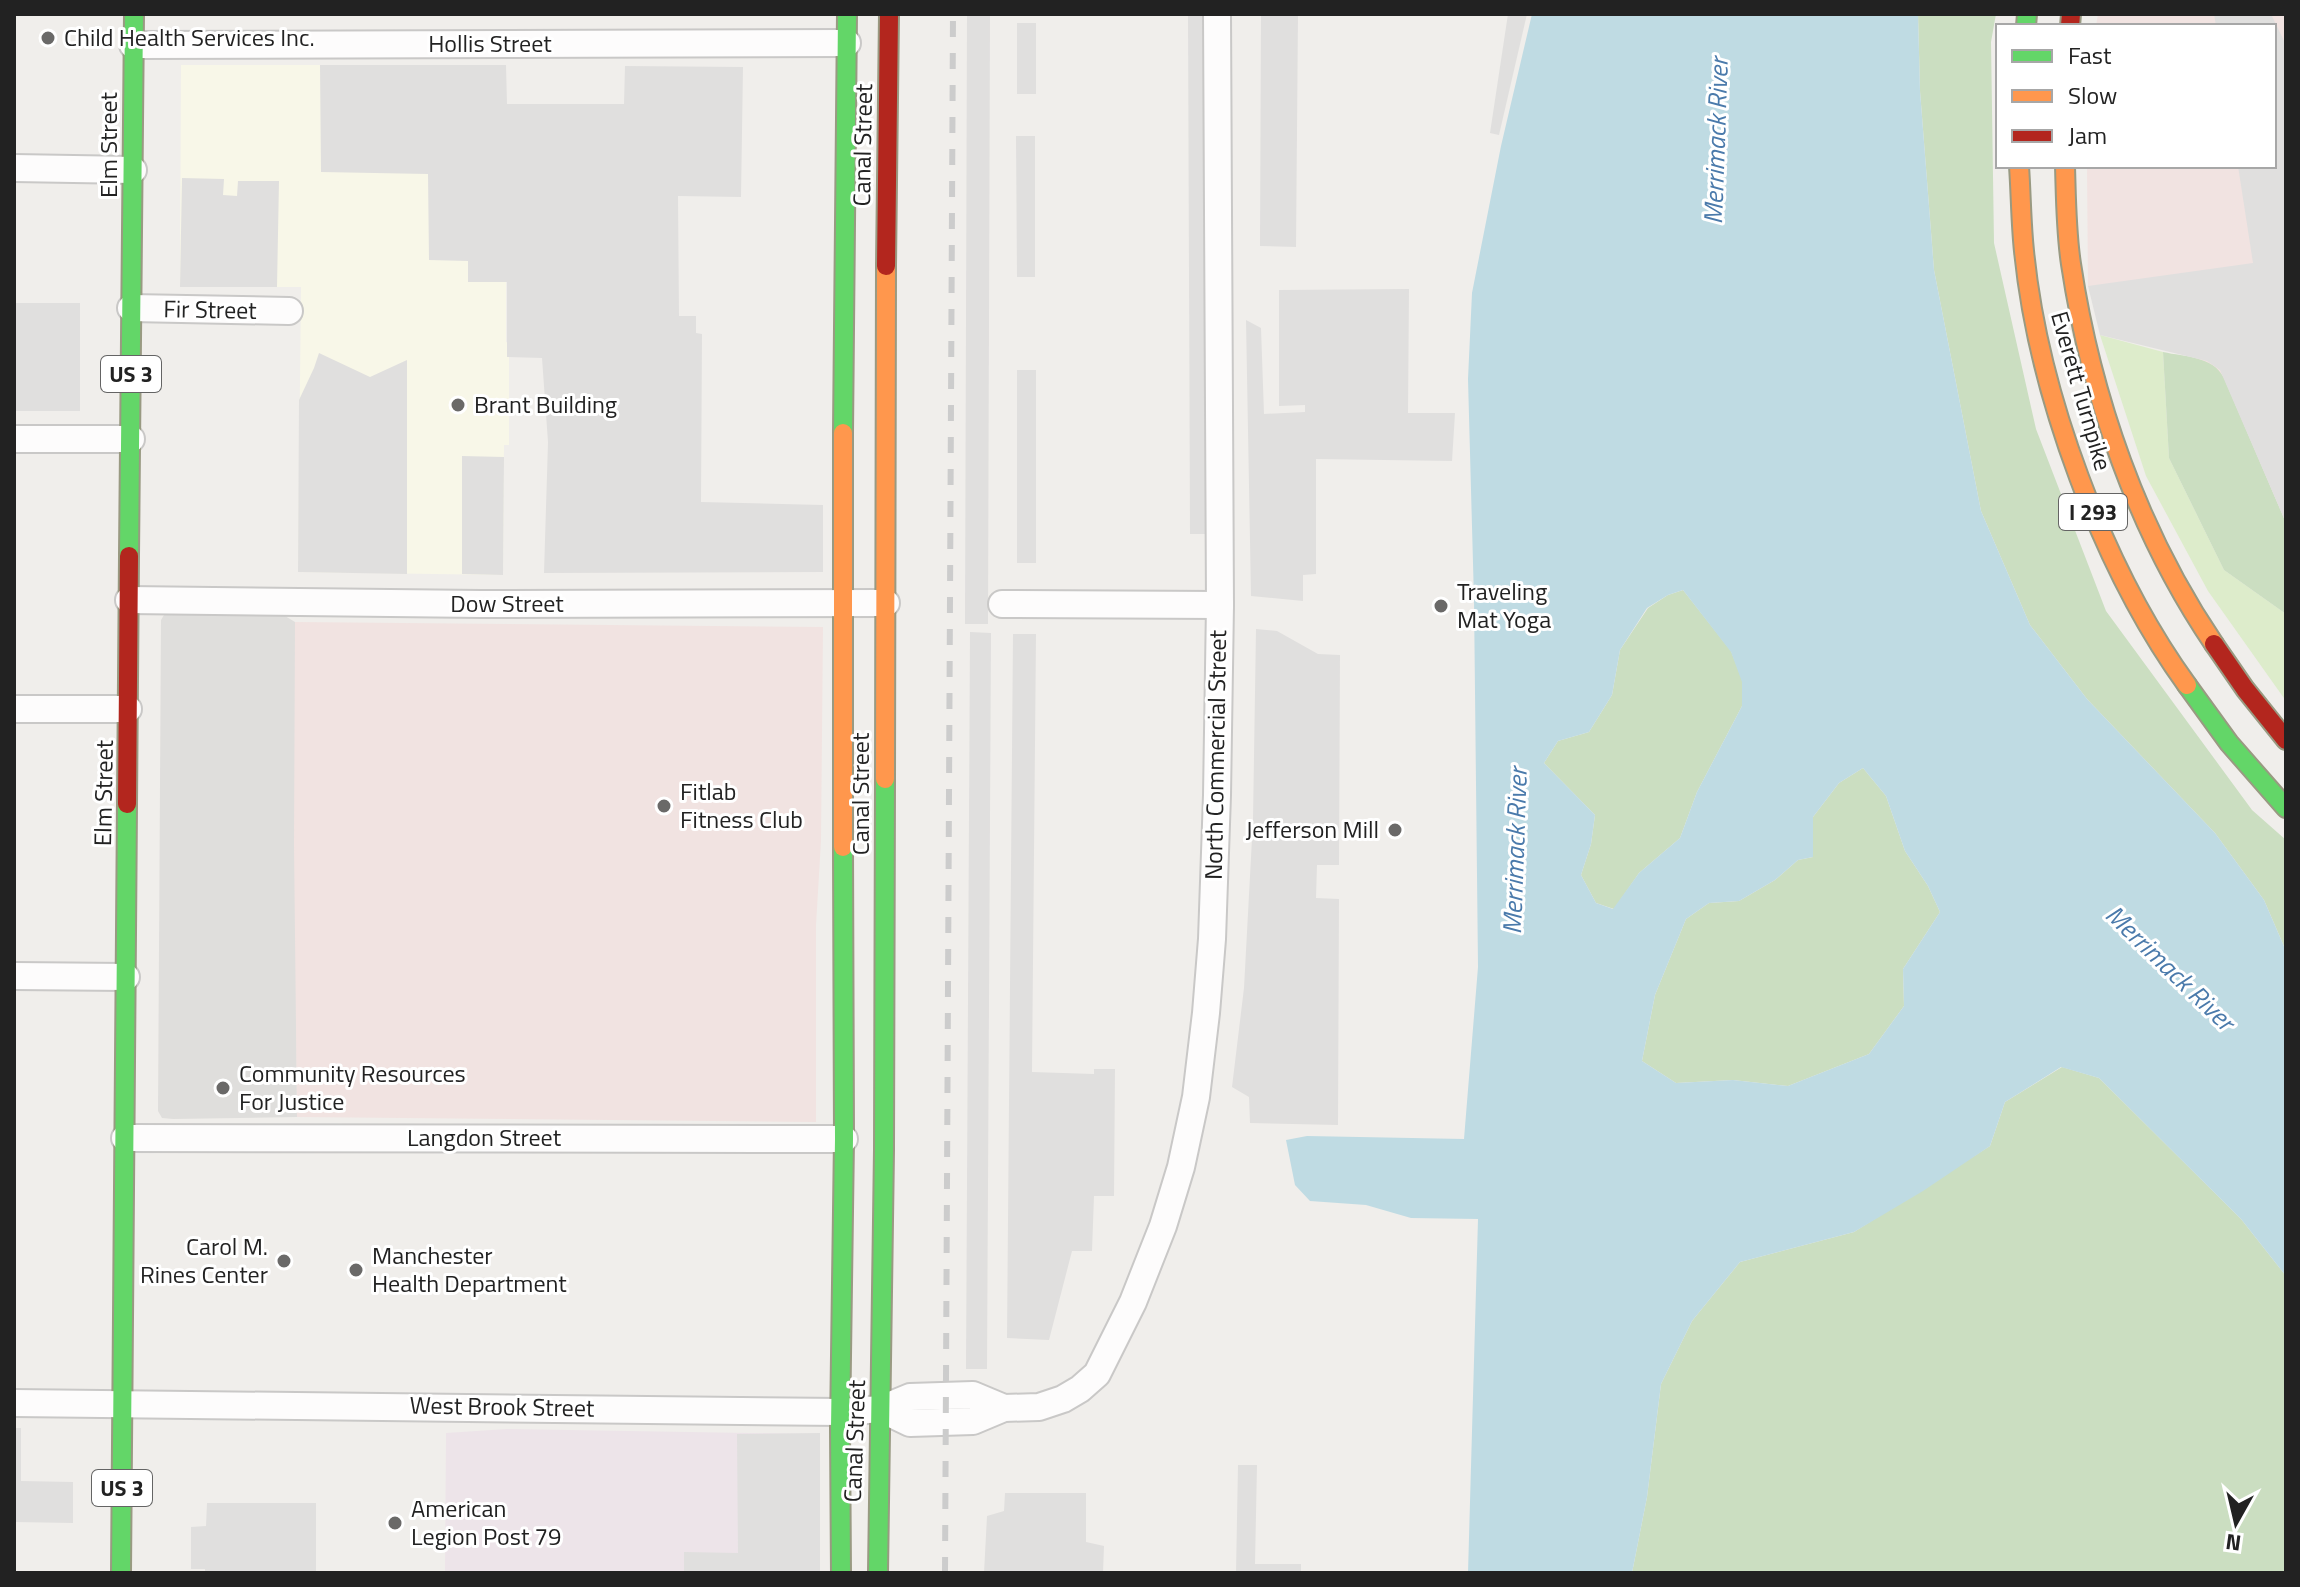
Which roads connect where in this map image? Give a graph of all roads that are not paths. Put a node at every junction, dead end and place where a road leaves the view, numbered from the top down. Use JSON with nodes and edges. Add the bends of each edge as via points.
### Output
{"nodes":[{"id":1,"x":134,"y":14,"type":"edge"},
{"id":2,"x":847,"y":14,"type":"edge"},
{"id":3,"x":889,"y":14,"type":"edge"},
{"id":4,"x":1217,"y":14,"type":"edge"},
{"id":5,"x":847,"y":43,"type":"junction"},
{"id":6,"x":133,"y":45,"type":"junction"},
{"id":7,"x":14,"y":168,"type":"edge"},
{"id":8,"x":2019,"y":168,"type":"edge"},
{"id":9,"x":2065,"y":168,"type":"edge"},
{"id":10,"x":133,"y":170,"type":"junction"},
{"id":11,"x":131,"y":308,"type":"junction"},
{"id":12,"x":289,"y":311,"type":"dead end"},
{"id":13,"x":14,"y":439,"type":"edge"},
{"id":14,"x":131,"y":439,"type":"junction"},
{"id":15,"x":129,"y":600,"type":"junction"},
{"id":16,"x":842,"y":602,"type":"junction"},
{"id":17,"x":886,"y":603,"type":"junction"},
{"id":18,"x":1002,"y":604,"type":"dead end"},
{"id":19,"x":1220,"y":605,"type":"junction"},
{"id":20,"x":14,"y":709,"type":"edge"},
{"id":21,"x":128,"y":709,"type":"junction"},
{"id":22,"x":2286,"y":740,"type":"edge"},
{"id":23,"x":2286,"y":808,"type":"edge"},
{"id":24,"x":14,"y":976,"type":"edge"},
{"id":25,"x":126,"y":977,"type":"junction"},
{"id":26,"x":125,"y":1138,"type":"junction"},
{"id":27,"x":844,"y":1139,"type":"junction"},
{"id":28,"x":14,"y":1403,"type":"edge"},
{"id":29,"x":123,"y":1403,"type":"junction"},
{"id":30,"x":881,"y":1409,"type":"junction"},
{"id":31,"x":841,"y":1412,"type":"junction"},
{"id":32,"x":121,"y":1573,"type":"edge"},
{"id":33,"x":841,"y":1573,"type":"edge"},
{"id":34,"x":878,"y":1573,"type":"edge"}],
"edges":[{"from":1,"to":6,"type":"main road","name":"Elm Street","number":"US 3"},
{"from":2,"to":5,"type":"main road","name":"Canal Street"},
{"from":3,"to":17,"type":"main road","name":"Canal Street"},
{"from":4,"to":19,"type":"street","name":"North Commercial Street"},
{"from":5,"to":6,"type":"street","name":"Hollis Street"},
{"from":5,"to":16,"type":"main road","name":"Canal Street"},
{"from":6,"to":10,"type":"main road","name":"Elm Street","number":"US 3"},
{"from":7,"to":10,"type":"street"},
{"from":8,"to":23,"type":"main road","name":"Everett Turnpike","number":"I 293","via":[[2025,261],[2038,336],[2057,410],[2110,553],[2186,685],[2231,747]]},
{"from":9,"to":22,"type":"main road","name":"Everett Turnpike","number":"I 293","via":[[2080,314],[2123,462],[2187,602]]},
{"from":10,"to":11,"type":"main road","name":"Elm Street","number":"US 3"},
{"from":11,"to":12,"type":"street","name":"Fir Street"},
{"from":11,"to":14,"type":"main road","name":"Elm Street","number":"US 3"},
{"from":13,"to":14,"type":"street"},
{"from":14,"to":15,"type":"main road","name":"Elm Street","number":"US 3"},
{"from":15,"to":16,"type":"street","name":"Dow Street"},
{"from":15,"to":21,"type":"main road","name":"Elm Street","number":"US 3"},
{"from":16,"to":17,"type":"street","name":"Dow Street"},
{"from":16,"to":27,"type":"main road","name":"Canal Street"},
{"from":17,"to":30,"type":"main road","name":"Canal Street"},
{"from":18,"to":19,"type":"street"},
{"from":19,"to":30,"type":"street","name":"North Commercial Street","via":[[1212,939],[1196,1097],[1163,1226],[1133,1302],[1097,1374],[1063,1399],[1039,1407],[1004,1408],[973,1395],[910,1397]]},
{"from":20,"to":21,"type":"street"},
{"from":21,"to":25,"type":"main road","name":"Elm Street","number":"US 3"},
{"from":24,"to":25,"type":"street"},
{"from":25,"to":26,"type":"main road","name":"Elm Street","number":"US 3"},
{"from":26,"to":27,"type":"street","name":"Langdon Street"},
{"from":26,"to":29,"type":"main road","name":"Elm Street","number":"US 3"},
{"from":27,"to":31,"type":"main road","name":"Canal Street"},
{"from":28,"to":29,"type":"street","name":"West Brook Street"},
{"from":29,"to":31,"type":"street","name":"West Brook Street"},
{"from":29,"to":32,"type":"main road","name":"Elm Street","number":"US 3"},
{"from":30,"to":31,"type":"street","name":"West Brook Street"},
{"from":30,"to":34,"type":"main road","name":"Canal Street"},
{"from":31,"to":33,"type":"main road","name":"Canal Street"}]}
